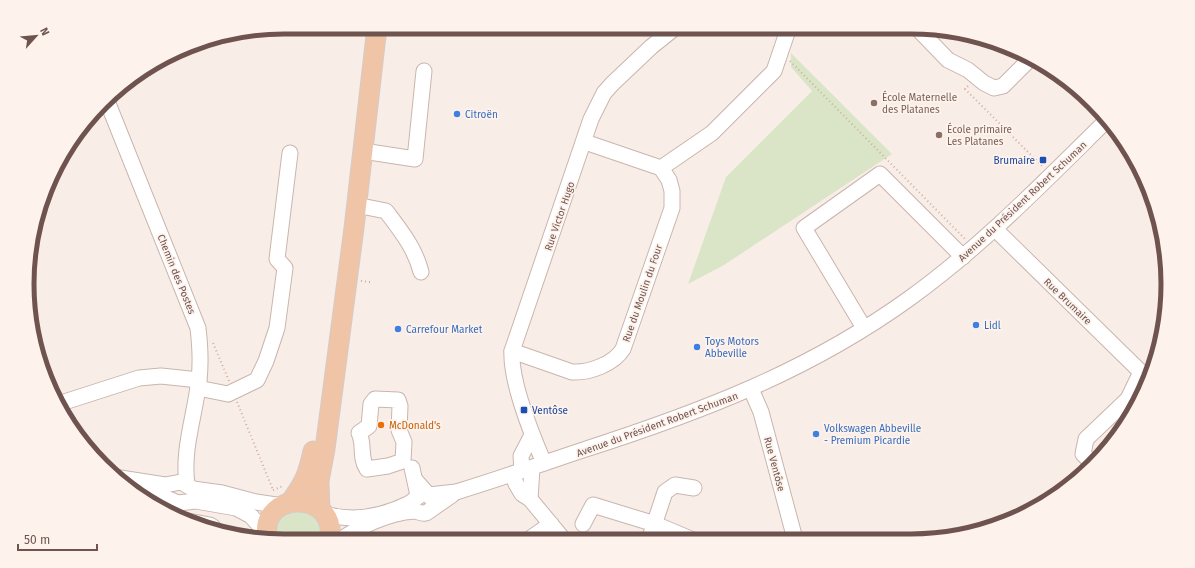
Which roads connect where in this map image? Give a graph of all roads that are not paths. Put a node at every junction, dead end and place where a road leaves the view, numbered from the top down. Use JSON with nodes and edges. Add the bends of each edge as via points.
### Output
{"nodes":[{"id":1,"x":366,"y":34,"type":"edge"},
{"id":2,"x":376,"y":34,"type":"edge"},
{"id":3,"x":667,"y":34,"type":"edge"},
{"id":4,"x":786,"y":34,"type":"edge"},
{"id":5,"x":923,"y":35,"type":"edge"},
{"id":6,"x":1027,"y":62,"type":"edge"},
{"id":7,"x":424,"y":72,"type":"dead end"},
{"id":8,"x":108,"y":106,"type":"edge"},
{"id":9,"x":1103,"y":124,"type":"edge"},
{"id":10,"x":585,"y":142,"type":"junction"},
{"id":11,"x":363,"y":151,"type":"junction"},
{"id":12,"x":290,"y":153,"type":"dead end"},
{"id":13,"x":661,"y":168,"type":"junction"},
{"id":14,"x":356,"y":205,"type":"junction"},
{"id":15,"x":994,"y":229,"type":"junction"},
{"id":16,"x":968,"y":252,"type":"junction"},
{"id":17,"x":421,"y":272,"type":"dead end"},
{"id":18,"x":864,"y":328,"type":"junction"},
{"id":19,"x":512,"y":351,"type":"junction"},
{"id":20,"x":1144,"y":375,"type":"edge"},
{"id":21,"x":1142,"y":380,"type":"edge"},
{"id":22,"x":198,"y":384,"type":"junction"},
{"id":23,"x":751,"y":389,"type":"junction"},
{"id":24,"x":1128,"y":399,"type":"junction"},
{"id":25,"x":64,"y":402,"type":"edge"},
{"id":26,"x":1128,"y":409,"type":"edge"},
{"id":27,"x":359,"y":433,"type":"joint"},
{"id":28,"x":532,"y":435,"type":"junction"},
{"id":29,"x":1089,"y":460,"type":"edge"},
{"id":30,"x":528,"y":469,"type":"junction"},
{"id":31,"x":414,"y":474,"type":"dead end"},
{"id":32,"x":129,"y":480,"type":"edge"},
{"id":33,"x":694,"y":488,"type":"dead end"},
{"id":34,"x":180,"y":490,"type":"junction"},
{"id":35,"x":144,"y":491,"type":"edge"},
{"id":36,"x":283,"y":498,"type":"junction"},
{"id":37,"x":530,"y":499,"type":"junction"},
{"id":38,"x":423,"y":501,"type":"junction"},
{"id":39,"x":322,"y":511,"type":"junction"},
{"id":40,"x":550,"y":524,"type":"junction"},
{"id":41,"x":583,"y":524,"type":"dead end"},
{"id":42,"x":655,"y":524,"type":"junction"},
{"id":43,"x":264,"y":533,"type":"edge"},
{"id":44,"x":267,"y":533,"type":"edge"},
{"id":45,"x":330,"y":534,"type":"edge"},
{"id":46,"x":352,"y":534,"type":"edge"},
{"id":47,"x":536,"y":534,"type":"edge"},
{"id":48,"x":559,"y":534,"type":"edge"},
{"id":49,"x":651,"y":534,"type":"edge"},
{"id":50,"x":679,"y":534,"type":"edge"},
{"id":51,"x":794,"y":534,"type":"edge"}],
"edges":[{"from":1,"to":36,"type":"main road","via":[[313,448],[308,475],[301,489]]},
{"from":2,"to":11,"type":"main road"},
{"from":3,"to":10,"type":"street","name":"Rue Victor Hugo","via":[[604,93],[591,119]]},
{"from":4,"to":13,"type":"street","via":[[774,71],[712,133]]},
{"from":5,"to":6,"type":"street","via":[[948,60],[994,88],[1003,86]]},
{"from":7,"to":11,"type":"street","via":[[415,159]]},
{"from":8,"to":22,"type":"street","name":"Chemin des Postes","via":[[198,328]]},
{"from":9,"to":15,"type":"street","name":"Avenue du Président Robert Schuman"},
{"from":10,"to":13,"type":"street"},
{"from":10,"to":19,"type":"street","name":"Rue Victor Hugo"},
{"from":11,"to":14,"type":"main road"},
{"from":12,"to":22,"type":"street","via":[[277,259],[285,268],[277,328],[266,361],[257,380],[234,393],[228,394]]},
{"from":13,"to":19,"type":"street","name":"Rue du Moulin du Four","via":[[669,180],[672,208],[619,355],[582,373],[572,372]]},
{"from":14,"to":17,"type":"street","via":[[386,211],[409,240]]},
{"from":14,"to":39,"type":"main road","via":[[330,416],[319,481]]},
{"from":15,"to":16,"type":"street","name":"Avenue du Président Robert Schuman"},
{"from":15,"to":20,"type":"street","name":"Rue Brumaire"},
{"from":16,"to":18,"type":"street","name":"Avenue du Président Robert Schuman","via":[[910,298]]},
{"from":16,"to":18,"type":"street","via":[[880,174],[804,228]]},
{"from":18,"to":23,"type":"street","name":"Avenue du Président Robert Schuman","via":[[800,365]]},
{"from":19,"to":28,"type":"street","name":"Rue Victor Hugo","via":[[512,372]]},
{"from":21,"to":24,"type":"street"},
{"from":22,"to":25,"type":"street","via":[[161,376],[139,378]]},
{"from":22,"to":34,"type":"street","name":"Chemin des Postes"},
{"from":23,"to":30,"type":"street","name":"Avenue du Président Robert Schuman","via":[[691,414]]},
{"from":23,"to":51,"type":"street","name":"Rue Ventôse","via":[[761,412]]},
{"from":24,"to":26,"type":"street"},
{"from":24,"to":29,"type":"street","via":[[1086,439],[1083,454]]},
{"from":27,"to":27,"type":"street","via":[[362,440],[362,462],[367,469],[403,461],[404,442],[399,430],[398,400],[375,399],[371,404],[369,426]]},
{"from":28,"to":30,"type":"street","name":"Rue Victor Hugo"},
{"from":28,"to":30,"type":"street","via":[[521,456]]},
{"from":30,"to":37,"type":"street"},
{"from":30,"to":37,"type":"street","name":"Rue Victor Hugo","via":[[516,484],[522,494]]},
{"from":30,"to":38,"type":"street","name":"Avenue du Président Robert Schuman"},
{"from":31,"to":38,"type":"street"},
{"from":32,"to":34,"type":"street"},
{"from":33,"to":42,"type":"street","via":[[675,485],[665,492]]},
{"from":34,"to":35,"type":"street"},
{"from":34,"to":36,"type":"street","via":[[222,493],[276,505]]},
{"from":34,"to":43,"type":"street","via":[[236,508],[251,516]]},
{"from":36,"to":39,"type":"main road","via":[[306,502]]},
{"from":36,"to":44,"type":"main road","via":[[271,516]]},
{"from":37,"to":40,"type":"street","name":"Rue Victor Hugo"},
{"from":38,"to":39,"type":"street","name":"Avenue du Président Robert Schuman","via":[[410,503],[373,517],[348,519]]},
{"from":38,"to":46,"type":"street","via":[[403,513],[372,523]]},
{"from":39,"to":45,"type":"main road","via":[[330,528]]},
{"from":40,"to":47,"type":"street"},
{"from":40,"to":48,"type":"street","name":"Rue Victor Hugo"},
{"from":41,"to":42,"type":"street","via":[[593,505]]},
{"from":42,"to":49,"type":"street"},
{"from":42,"to":50,"type":"street"}]}
